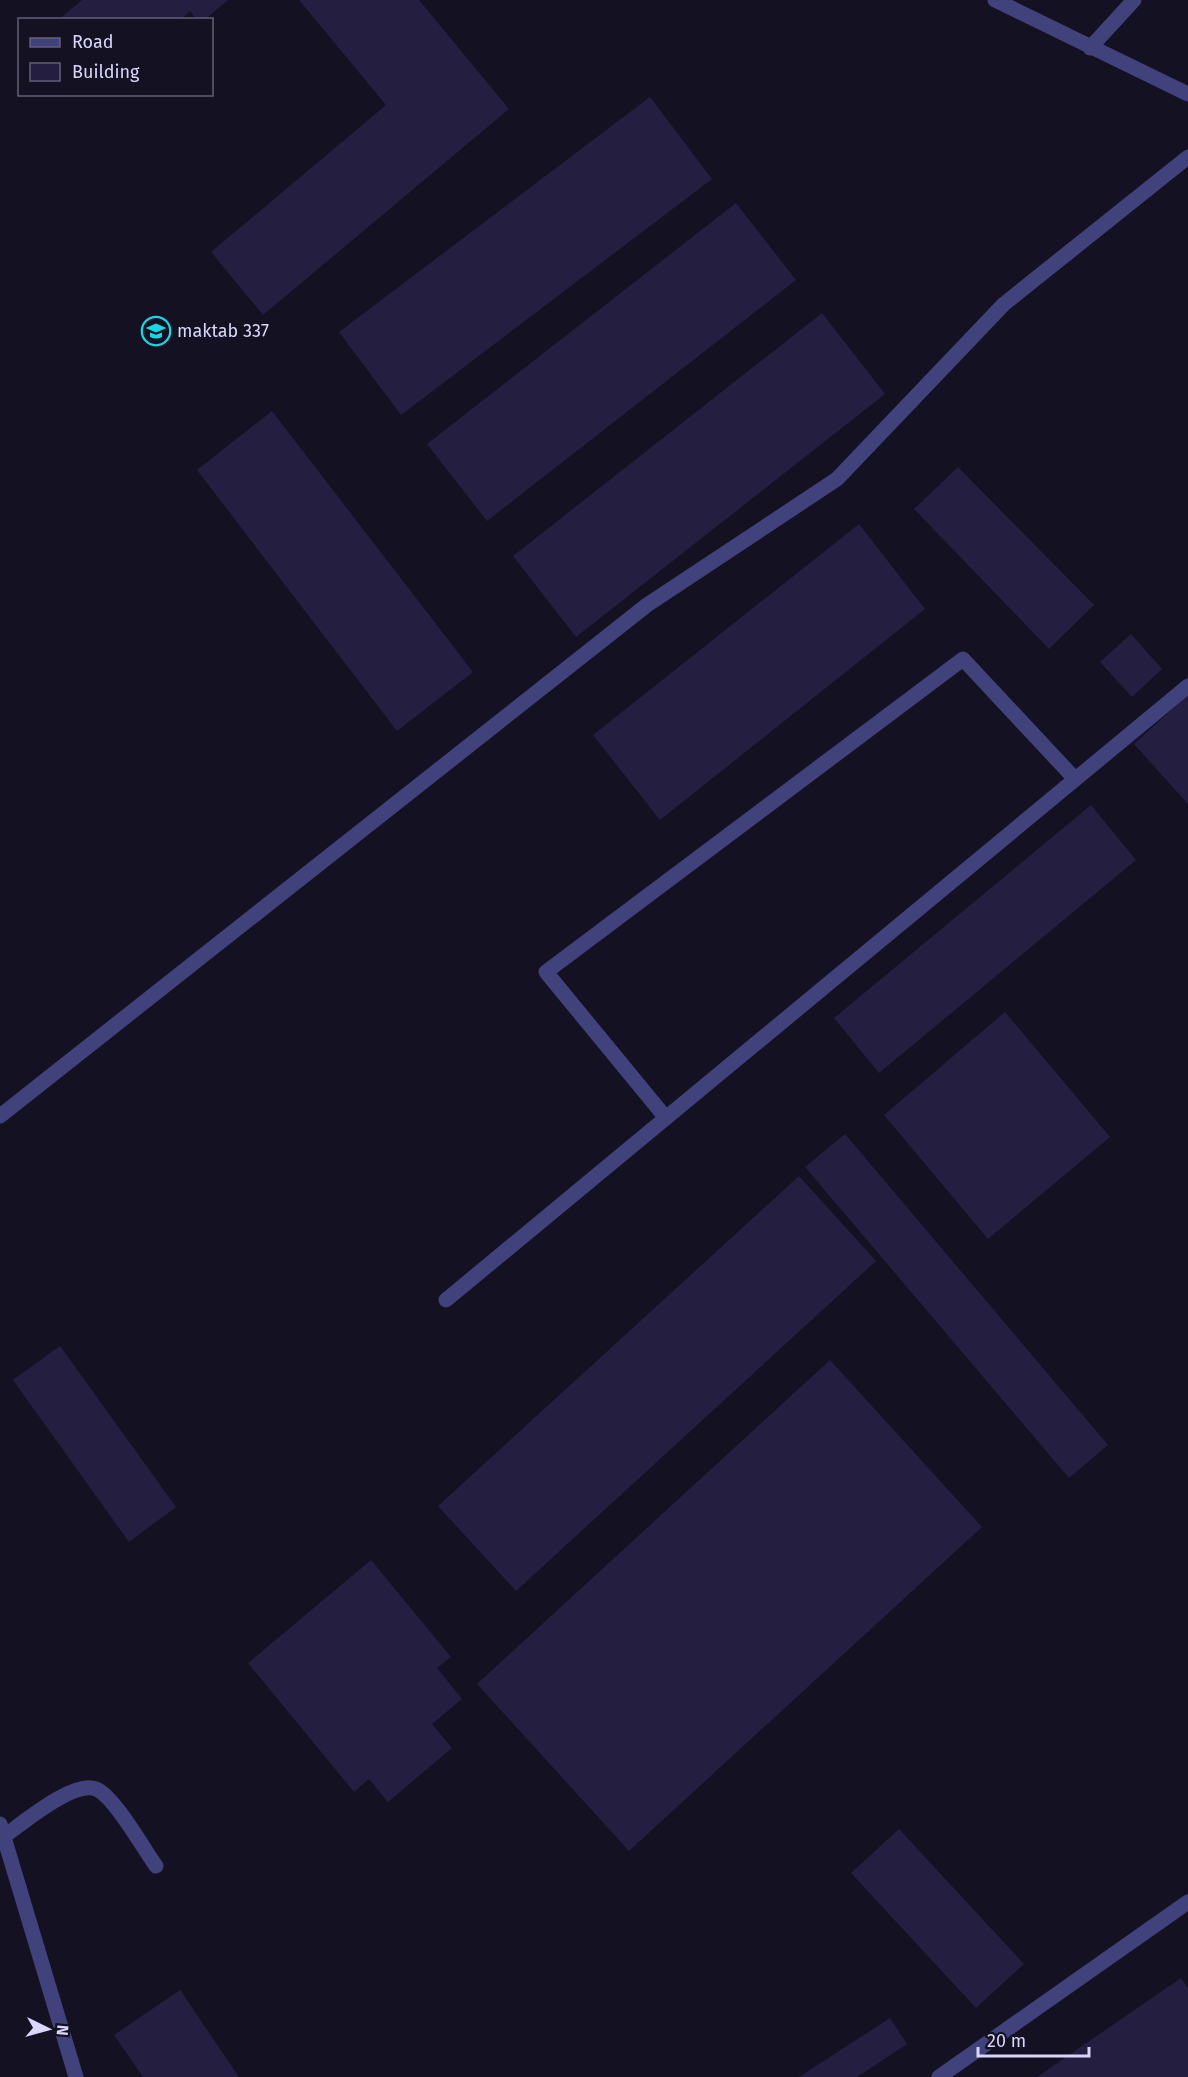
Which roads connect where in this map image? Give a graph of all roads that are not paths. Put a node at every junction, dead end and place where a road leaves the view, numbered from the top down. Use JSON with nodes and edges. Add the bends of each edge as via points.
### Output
{"nodes":[{"id":1,"x":995,"y":0,"type":"edge"},
{"id":2,"x":1134,"y":0,"type":"edge"},
{"id":3,"x":1090,"y":48,"type":"junction"},
{"id":4,"x":1188,"y":94,"type":"edge"},
{"id":5,"x":1188,"y":157,"type":"edge"},
{"id":6,"x":1188,"y":686,"type":"edge"},
{"id":7,"x":1075,"y":779,"type":"junction"},
{"id":8,"x":0,"y":1116,"type":"edge"},
{"id":9,"x":666,"y":1118,"type":"junction"},
{"id":10,"x":446,"y":1300,"type":"dead end"},
{"id":11,"x":1,"y":1830,"type":"edge"},
{"id":12,"x":156,"y":1866,"type":"dead end"},
{"id":13,"x":1188,"y":1902,"type":"edge"},
{"id":14,"x":76,"y":2077,"type":"edge"},
{"id":15,"x":939,"y":2077,"type":"edge"}],
"edges":[{"from":1,"to":3,"type":"street"},
{"from":2,"to":3,"type":"street"},
{"from":3,"to":4,"type":"street"},
{"from":5,"to":8,"type":"street","via":[[1004,304],[837,479],[647,605]]},
{"from":6,"to":7,"type":"street"},
{"from":7,"to":9,"type":"street"},
{"from":7,"to":9,"type":"street","via":[[963,659],[546,972]]},
{"from":9,"to":10,"type":"street"},
{"from":11,"to":12,"type":"street","via":[[67,1793],[95,1789],[110,1799]]},
{"from":11,"to":14,"type":"street"},
{"from":13,"to":15,"type":"street"}]}
